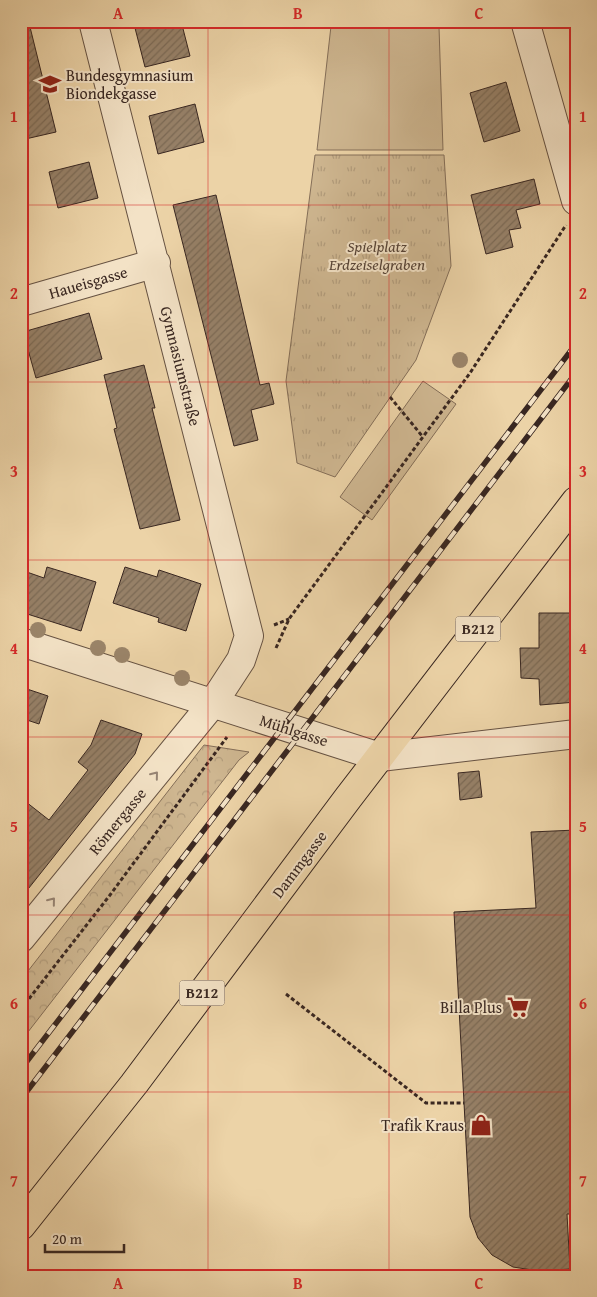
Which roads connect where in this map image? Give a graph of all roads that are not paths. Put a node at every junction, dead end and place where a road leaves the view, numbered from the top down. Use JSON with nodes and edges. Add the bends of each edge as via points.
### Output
{"nodes":[{"id":1,"x":93,"y":21,"type":"edge"},
{"id":2,"x":525,"y":21,"type":"edge"},
{"id":3,"x":573,"y":209,"type":"edge"},
{"id":4,"x":156,"y":263,"type":"junction"},
{"id":5,"x":21,"y":302,"type":"edge"},
{"id":6,"x":576,"y":501,"type":"edge"},
{"id":7,"x":21,"y":642,"type":"edge"},
{"id":8,"x":213,"y":703,"type":"junction"},
{"id":9,"x":576,"y":734,"type":"edge"},
{"id":10,"x":380,"y":757,"type":"junction"},
{"id":11,"x":21,"y":938,"type":"edge"},
{"id":12,"x":21,"y":1226,"type":"edge"}],
"edges":[{"from":1,"to":4,"type":"street","name":"Gymnasiumstraße"},
{"from":2,"to":3,"type":"street"},
{"from":4,"to":5,"type":"street","name":"Haueisgasse"},
{"from":4,"to":8,"type":"street","name":"Gymnasiumstraße","via":[[249,636],[241,660]]},
{"from":6,"to":10,"type":"main road","name":"Dammgasse","number":"B212"},
{"from":7,"to":8,"type":"street","name":"Mühlgasse"},
{"from":8,"to":10,"type":"street","name":"Mühlgasse"},
{"from":11,"to":8,"type":"street","name":"Römergasse","one_way":true},
{"from":9,"to":10,"type":"street","name":"Mühlgasse"},
{"from":10,"to":12,"type":"main road","name":"Dammgasse","number":"B212","via":[[134,1084]]}]}
